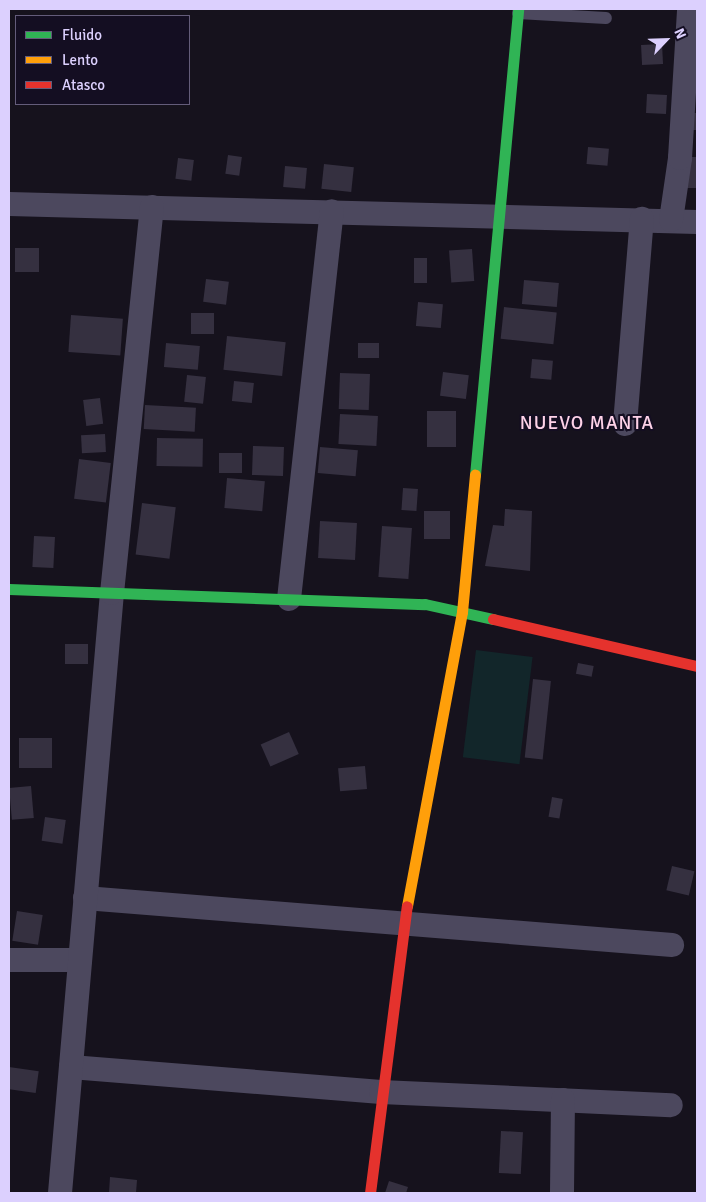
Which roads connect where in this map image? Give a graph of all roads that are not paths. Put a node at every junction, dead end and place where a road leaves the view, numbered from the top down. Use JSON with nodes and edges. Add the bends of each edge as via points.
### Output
{"nodes":[{"id":1,"x":688,"y":9,"type":"edge"},
{"id":2,"x":518,"y":11,"type":"edge"},
{"id":3,"x":606,"y":18,"type":"dead end"},
{"id":4,"x":9,"y":204,"type":"edge"},
{"id":5,"x":152,"y":207,"type":"junction"},
{"id":6,"x":332,"y":211,"type":"junction"},
{"id":7,"x":499,"y":215,"type":"junction"},
{"id":8,"x":642,"y":219,"type":"junction"},
{"id":9,"x":672,"y":220,"type":"junction"},
{"id":10,"x":697,"y":222,"type":"edge"},
{"id":11,"x":625,"y":424,"type":"dead end"},
{"id":12,"x":9,"y":589,"type":"edge"},
{"id":13,"x":112,"y":592,"type":"junction"},
{"id":14,"x":289,"y":599,"type":"junction"},
{"id":15,"x":462,"y":612,"type":"junction"},
{"id":16,"x":697,"y":666,"type":"edge"},
{"id":17,"x":85,"y":898,"type":"junction"},
{"id":18,"x":404,"y":922,"type":"junction"},
{"id":19,"x":672,"y":945,"type":"dead end"},
{"id":20,"x":9,"y":960,"type":"edge"},
{"id":21,"x":80,"y":960,"type":"junction"},
{"id":22,"x":71,"y":1067,"type":"junction"},
{"id":23,"x":381,"y":1092,"type":"junction"},
{"id":24,"x":563,"y":1100,"type":"junction"},
{"id":25,"x":671,"y":1106,"type":"dead end"},
{"id":26,"x":60,"y":1193,"type":"edge"},
{"id":27,"x":370,"y":1193,"type":"edge"},
{"id":28,"x":562,"y":1193,"type":"edge"}],
"edges":[{"from":1,"to":9,"type":"street","via":[[680,158]]},
{"from":2,"to":3,"type":"lane"},
{"from":2,"to":7,"type":"street"},
{"from":4,"to":5,"type":"street"},
{"from":5,"to":6,"type":"street"},
{"from":5,"to":13,"type":"street"},
{"from":6,"to":7,"type":"street"},
{"from":6,"to":14,"type":"street"},
{"from":7,"to":8,"type":"street"},
{"from":7,"to":15,"type":"street"},
{"from":8,"to":9,"type":"street"},
{"from":8,"to":11,"type":"street"},
{"from":9,"to":10,"type":"street"},
{"from":12,"to":13,"type":"street"},
{"from":13,"to":14,"type":"street"},
{"from":13,"to":17,"type":"street"},
{"from":14,"to":15,"type":"street","via":[[425,604]]},
{"from":15,"to":16,"type":"street"},
{"from":15,"to":18,"type":"street"},
{"from":17,"to":18,"type":"street"},
{"from":17,"to":21,"type":"street"},
{"from":18,"to":19,"type":"street"},
{"from":18,"to":23,"type":"street"},
{"from":20,"to":21,"type":"street"},
{"from":21,"to":22,"type":"street"},
{"from":22,"to":23,"type":"street"},
{"from":22,"to":26,"type":"street"},
{"from":23,"to":24,"type":"street"},
{"from":23,"to":27,"type":"street"},
{"from":24,"to":25,"type":"street"},
{"from":24,"to":28,"type":"street"}]}
